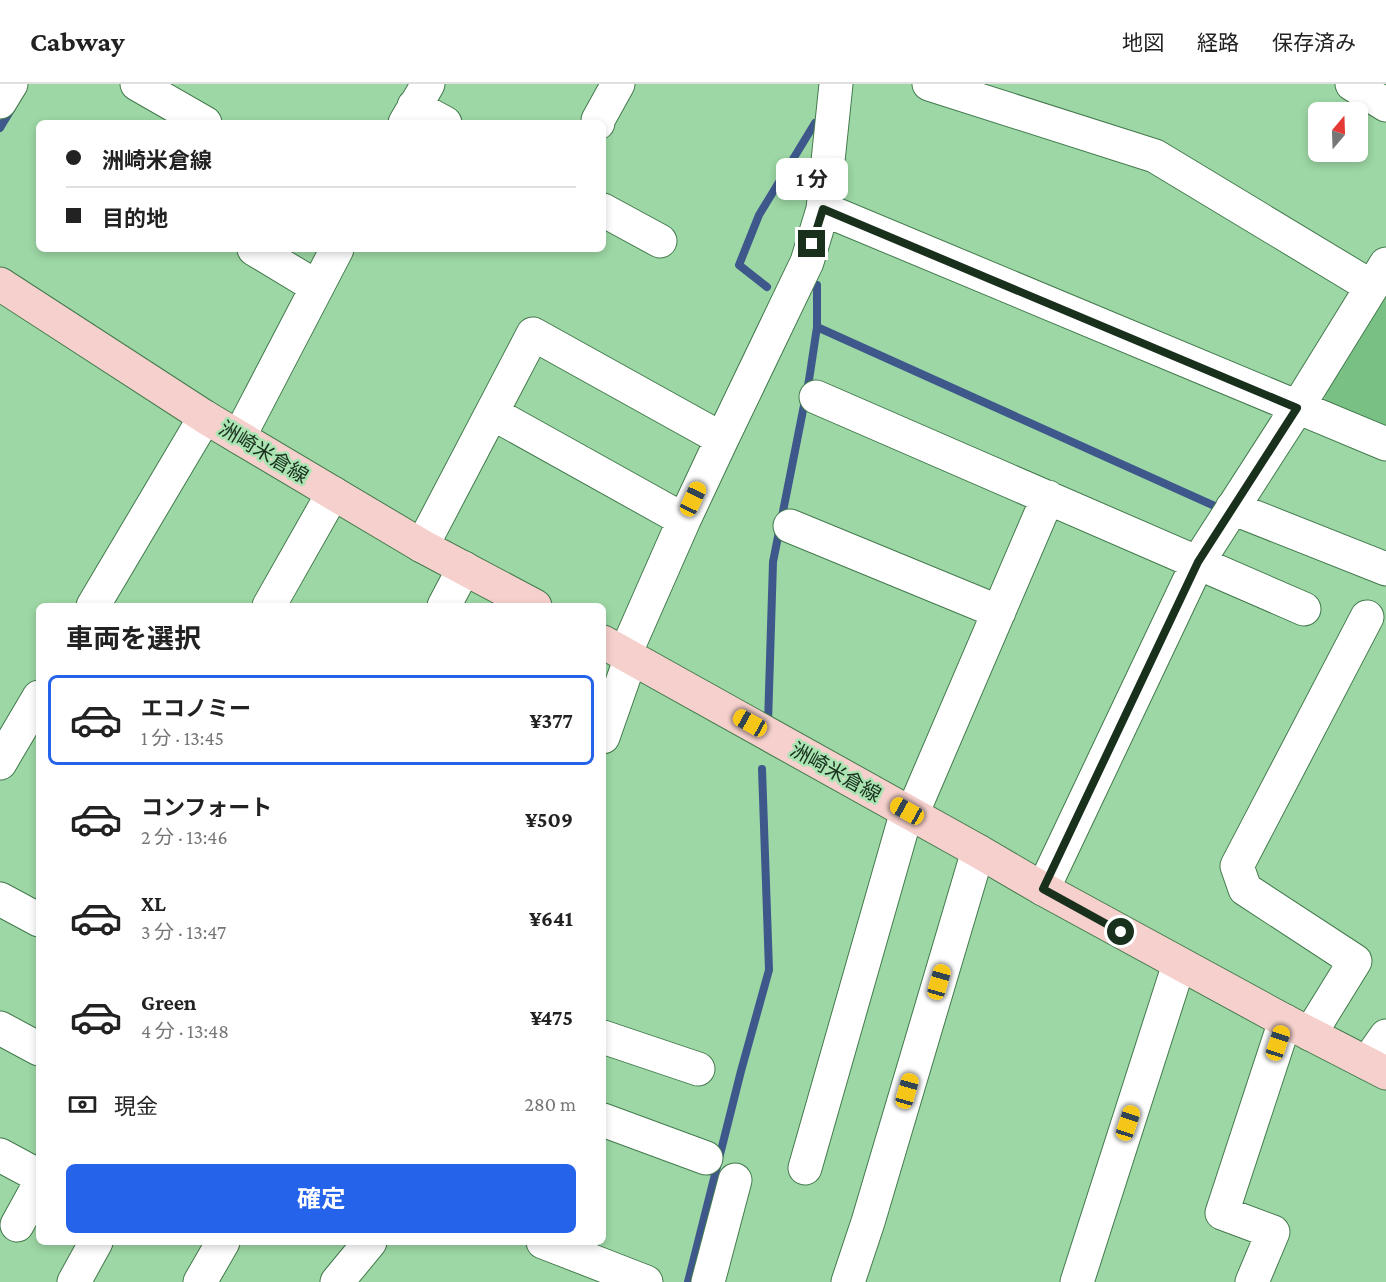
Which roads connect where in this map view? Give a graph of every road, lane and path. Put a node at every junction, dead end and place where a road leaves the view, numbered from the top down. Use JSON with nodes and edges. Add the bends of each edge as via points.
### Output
{"nodes":[{"id":1,"x":10,"y":84,"type":"edge"},
{"id":2,"x":137,"y":84,"type":"edge"},
{"id":3,"x":618,"y":84,"type":"edge"},
{"id":4,"x":836,"y":84,"type":"edge"},
{"id":5,"x":928,"y":84,"type":"edge"},
{"id":6,"x":1352,"y":84,"type":"edge"},
{"id":7,"x":0,"y":102,"type":"edge"},
{"id":8,"x":1386,"y":105,"type":"edge"},
{"id":9,"x":200,"y":120,"type":"edge"},
{"id":10,"x":598,"y":120,"type":"edge"},
{"id":11,"x":823,"y":209,"type":"junction"},
{"id":12,"x":606,"y":212,"type":"edge"},
{"id":13,"x":660,"y":242,"type":"dead end"},
{"id":14,"x":260,"y":252,"type":"edge"},
{"id":15,"x":335,"y":252,"type":"edge"},
{"id":16,"x":1379,"y":275,"type":"edge"},
{"id":17,"x":0,"y":284,"type":"edge"},
{"id":18,"x":317,"y":286,"type":"junction"},
{"id":19,"x":816,"y":397,"type":"dead end"},
{"id":20,"x":1297,"y":408,"type":"junction"},
{"id":21,"x":492,"y":413,"type":"junction"},
{"id":22,"x":205,"y":417,"type":"junction"},
{"id":23,"x":239,"y":437,"type":"junction"},
{"id":24,"x":722,"y":439,"type":"junction"},
{"id":25,"x":1386,"y":444,"type":"edge"},
{"id":26,"x":333,"y":493,"type":"junction"},
{"id":27,"x":1048,"y":497,"type":"junction"},
{"id":28,"x":1232,"y":508,"type":"junction"},
{"id":29,"x":684,"y":519,"type":"junction"},
{"id":30,"x":790,"y":526,"type":"dead end"},
{"id":31,"x":423,"y":546,"type":"junction"},
{"id":32,"x":1198,"y":562,"type":"junction"},
{"id":33,"x":464,"y":568,"type":"junction"},
{"id":34,"x":1386,"y":569,"type":"edge"},
{"id":35,"x":95,"y":603,"type":"edge"},
{"id":36,"x":270,"y":603,"type":"edge"},
{"id":37,"x":446,"y":603,"type":"edge"},
{"id":38,"x":529,"y":603,"type":"edge"},
{"id":39,"x":1304,"y":609,"type":"dead end"},
{"id":40,"x":999,"y":612,"type":"junction"},
{"id":41,"x":1367,"y":617,"type":"dead end"},
{"id":42,"x":620,"y":651,"type":"edge"},
{"id":43,"x":36,"y":702,"type":"edge"},
{"id":44,"x":606,"y":722,"type":"edge"},
{"id":45,"x":0,"y":763,"type":"edge"},
{"id":46,"x":910,"y":813,"type":"junction"},
{"id":47,"x":978,"y":851,"type":"junction"},
{"id":48,"x":1043,"y":889,"type":"junction"},
{"id":49,"x":0,"y":899,"type":"edge"},
{"id":50,"x":36,"y":918,"type":"edge"},
{"id":51,"x":1179,"y":964,"type":"junction"},
{"id":52,"x":0,"y":1028,"type":"edge"},
{"id":53,"x":1297,"y":1028,"type":"junction"},
{"id":54,"x":1386,"y":1036,"type":"edge"},
{"id":55,"x":606,"y":1038,"type":"edge"},
{"id":56,"x":36,"y":1047,"type":"edge"},
{"id":57,"x":1376,"y":1068,"type":"edge"},
{"id":58,"x":698,"y":1069,"type":"dead end"},
{"id":59,"x":606,"y":1121,"type":"edge"},
{"id":60,"x":0,"y":1155,"type":"edge"},
{"id":61,"x":706,"y":1158,"type":"dead end"},
{"id":62,"x":805,"y":1168,"type":"dead end"},
{"id":63,"x":36,"y":1174,"type":"edge"},
{"id":64,"x":735,"y":1180,"type":"dead end"},
{"id":65,"x":36,"y":1191,"type":"edge"},
{"id":66,"x":17,"y":1226,"type":"dead end"},
{"id":67,"x":94,"y":1245,"type":"edge"},
{"id":68,"x":221,"y":1245,"type":"edge"},
{"id":69,"x":368,"y":1245,"type":"edge"},
{"id":70,"x":551,"y":1245,"type":"edge"},
{"id":71,"x":74,"y":1282,"type":"edge"},
{"id":72,"x":200,"y":1282,"type":"edge"},
{"id":73,"x":338,"y":1282,"type":"edge"},
{"id":74,"x":646,"y":1282,"type":"edge"},
{"id":75,"x":708,"y":1282,"type":"edge"},
{"id":76,"x":848,"y":1282,"type":"edge"},
{"id":77,"x":1077,"y":1282,"type":"edge"},
{"id":78,"x":1252,"y":1282,"type":"edge"}],
"edges":[{"from":1,"to":7,"type":"street"},
{"from":2,"to":9,"type":"street"},
{"from":3,"to":10,"type":"street"},
{"from":4,"to":11,"type":"street"},
{"from":5,"to":16,"type":"street","via":[[1155,156]]},
{"from":6,"to":8,"type":"street"},
{"from":11,"to":20,"type":"street"},
{"from":11,"to":24,"type":"street","via":[[807,262]]},
{"from":12,"to":13,"type":"street"},
{"from":14,"to":18,"type":"street"},
{"from":15,"to":18,"type":"street"},
{"from":16,"to":20,"type":"street"},
{"from":17,"to":22,"type":"main road","name":"洲崎米倉線"},
{"from":18,"to":23,"type":"street"},
{"from":19,"to":27,"type":"street"},
{"from":20,"to":25,"type":"street"},
{"from":20,"to":28,"type":"street"},
{"from":21,"to":24,"type":"street","via":[[533,334]]},
{"from":21,"to":29,"type":"street"},
{"from":21,"to":31,"type":"street"},
{"from":22,"to":23,"type":"main road","name":"洲崎米倉線"},
{"from":22,"to":35,"type":"street"},
{"from":23,"to":26,"type":"main road","name":"洲崎米倉線"},
{"from":24,"to":29,"type":"street"},
{"from":26,"to":31,"type":"main road","name":"洲崎米倉線"},
{"from":26,"to":36,"type":"street"},
{"from":27,"to":32,"type":"street"},
{"from":27,"to":40,"type":"street"},
{"from":28,"to":32,"type":"street"},
{"from":28,"to":34,"type":"street"},
{"from":29,"to":42,"type":"street"},
{"from":30,"to":40,"type":"street"},
{"from":31,"to":33,"type":"main road","name":"洲崎米倉線"},
{"from":32,"to":39,"type":"street"},
{"from":32,"to":48,"type":"street"},
{"from":33,"to":37,"type":"street"},
{"from":33,"to":38,"type":"main road","name":"洲崎米倉線"},
{"from":40,"to":46,"type":"street"},
{"from":41,"to":53,"type":"street","via":[[1237,866],[1245,889],[1355,961]]},
{"from":42,"to":44,"type":"street"},
{"from":42,"to":46,"type":"main road","name":"洲崎米倉線"},
{"from":43,"to":45,"type":"street"},
{"from":46,"to":47,"type":"main road","name":"洲崎米倉線"},
{"from":46,"to":62,"type":"street"},
{"from":47,"to":48,"type":"main road","name":"洲崎米倉線"},
{"from":47,"to":76,"type":"street"},
{"from":48,"to":51,"type":"main road","name":"洲崎米倉線"},
{"from":49,"to":50,"type":"street"},
{"from":51,"to":53,"type":"main road","name":"洲崎米倉線"},
{"from":51,"to":77,"type":"street"},
{"from":52,"to":56,"type":"street"},
{"from":53,"to":57,"type":"main road","name":"洲崎米倉線"},
{"from":53,"to":78,"type":"street","via":[[1222,1213],[1273,1232]]},
{"from":54,"to":57,"type":"street"},
{"from":55,"to":58,"type":"street"},
{"from":59,"to":61,"type":"street"},
{"from":60,"to":63,"type":"street"},
{"from":64,"to":75,"type":"street"},
{"from":65,"to":66,"type":"street"},
{"from":67,"to":71,"type":"street"},
{"from":68,"to":72,"type":"street"},
{"from":69,"to":73,"type":"street"},
{"from":70,"to":74,"type":"street"}]}
